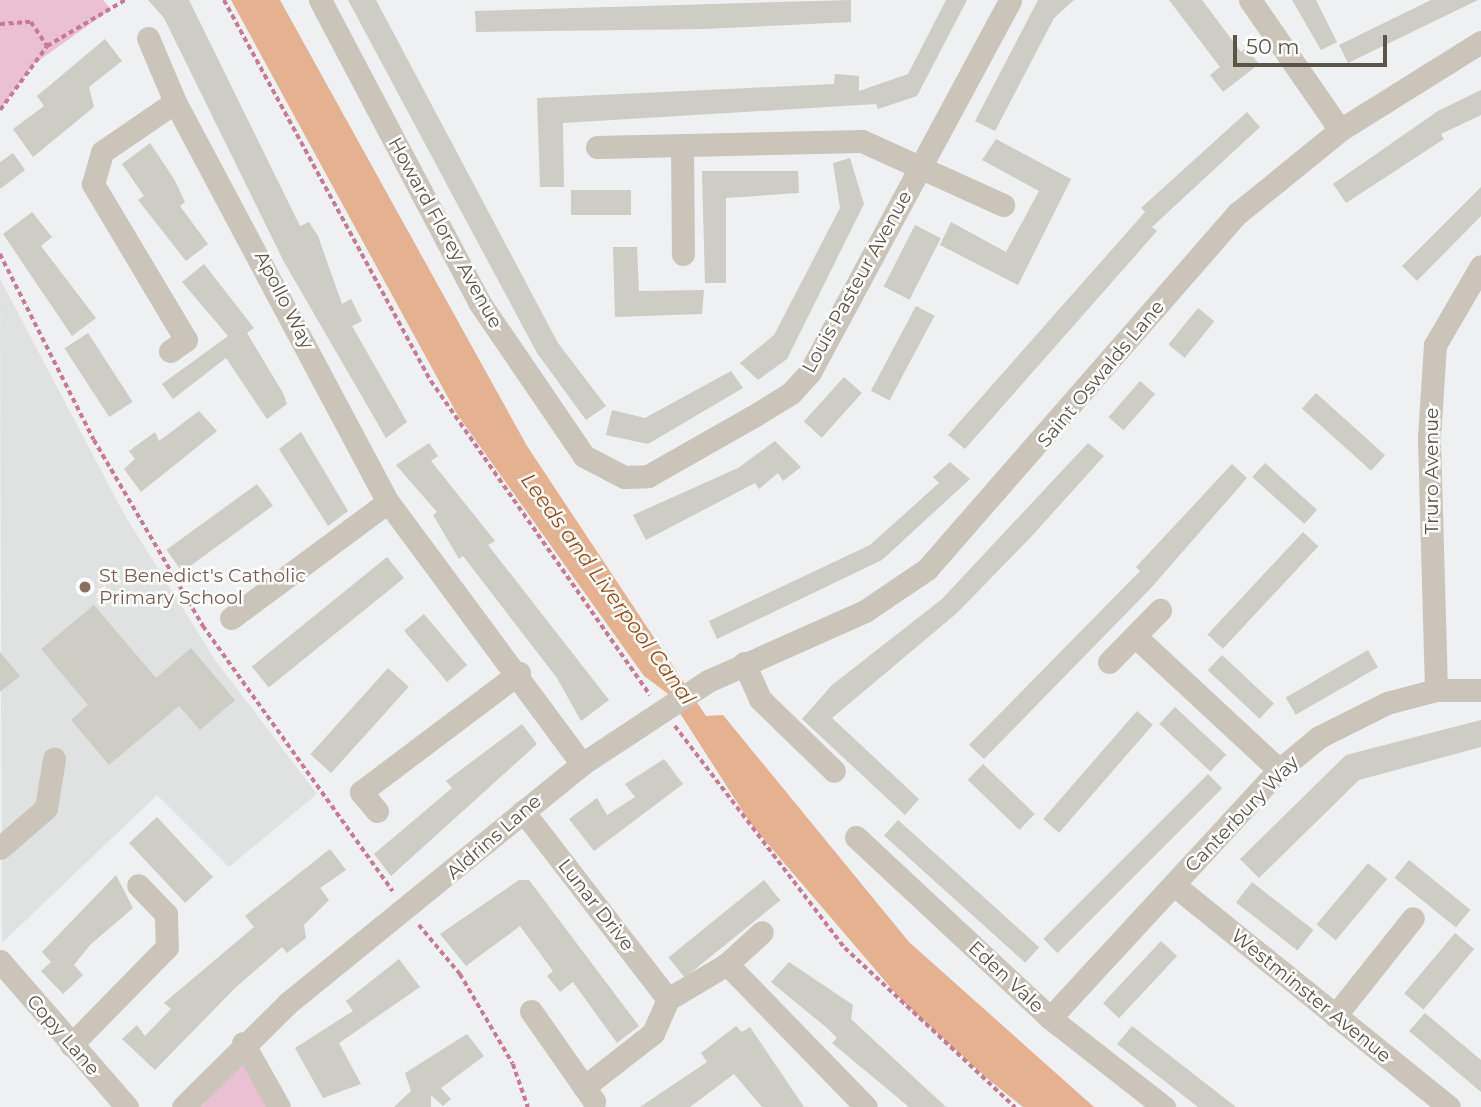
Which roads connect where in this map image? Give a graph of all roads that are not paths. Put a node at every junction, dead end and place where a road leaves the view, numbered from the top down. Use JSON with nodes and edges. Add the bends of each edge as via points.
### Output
{"nodes":[{"id":1,"x":320,"y":0,"type":"edge"},
{"id":2,"x":1010,"y":0,"type":"edge"},
{"id":3,"x":1250,"y":0,"type":"edge"},
{"id":4,"x":148,"y":38,"type":"dead end"},
{"id":5,"x":1481,"y":42,"type":"edge"},
{"id":6,"x":175,"y":102,"type":"junction"},
{"id":7,"x":1340,"y":130,"type":"junction"},
{"id":8,"x":682,"y":145,"type":"junction"},
{"id":9,"x":597,"y":146,"type":"dead end"},
{"id":10,"x":922,"y":163,"type":"junction"},
{"id":11,"x":1003,"y":205,"type":"dead end"},
{"id":12,"x":682,"y":254,"type":"dead end"},
{"id":13,"x":1481,"y":266,"type":"edge"},
{"id":14,"x":170,"y":351,"type":"dead end"},
{"id":15,"x":584,"y":456,"type":"joint"},
{"id":16,"x":388,"y":502,"type":"junction"},
{"id":17,"x":1160,"y":610,"type":"dead end"},
{"id":18,"x":231,"y":618,"type":"dead end"},
{"id":19,"x":1136,"y":637,"type":"junction"},
{"id":20,"x":1109,"y":662,"type":"dead end"},
{"id":21,"x":744,"y":663,"type":"junction"},
{"id":22,"x":519,"y":673,"type":"junction"},
{"id":23,"x":708,"y":681,"type":"joint"},
{"id":24,"x":1436,"y":690,"type":"junction"},
{"id":25,"x":1481,"y":690,"type":"edge"},
{"id":26,"x":54,"y":759,"type":"dead end"},
{"id":27,"x":582,"y":764,"type":"junction"},
{"id":28,"x":1279,"y":770,"type":"junction"},
{"id":29,"x":834,"y":771,"type":"dead end"},
{"id":30,"x":377,"y":811,"type":"dead end"},
{"id":31,"x":523,"y":811,"type":"junction"},
{"id":32,"x":856,"y":837,"type":"dead end"},
{"id":33,"x":0,"y":848,"type":"edge"},
{"id":34,"x":138,"y":885,"type":"dead end"},
{"id":35,"x":1174,"y":886,"type":"junction"},
{"id":36,"x":1413,"y":918,"type":"dead end"},
{"id":37,"x":762,"y":932,"type":"dead end"},
{"id":38,"x":0,"y":961,"type":"edge"},
{"id":39,"x":727,"y":964,"type":"junction"},
{"id":40,"x":668,"y":999,"type":"junction"},
{"id":41,"x":531,"y":1011,"type":"dead end"},
{"id":42,"x":1335,"y":1016,"type":"junction"},
{"id":43,"x":1050,"y":1018,"type":"junction"},
{"id":44,"x":243,"y":1043,"type":"junction"},
{"id":45,"x":71,"y":1045,"type":"junction"},
{"id":46,"x":127,"y":1107,"type":"edge"},
{"id":47,"x":183,"y":1107,"type":"edge"},
{"id":48,"x":279,"y":1107,"type":"edge"},
{"id":49,"x":866,"y":1107,"type":"edge"},
{"id":50,"x":1164,"y":1107,"type":"edge"},
{"id":51,"x":1449,"y":1107,"type":"edge"}],
"edges":[{"from":1,"to":15,"type":"street","name":"Howard Florey Avenue","via":[[479,302]]},
{"from":2,"to":10,"type":"street","name":"Louis Pasteur Avenue"},
{"from":3,"to":7,"type":"street"},
{"from":4,"to":6,"type":"street","name":"Apollo Way"},
{"from":5,"to":7,"type":"street","name":"Saint Oswalds Lane"},
{"from":6,"to":14,"type":"street","via":[[94,164],[93,184],[186,340]]},
{"from":6,"to":16,"type":"street","name":"Apollo Way"},
{"from":7,"to":21,"type":"street","name":"Saint Oswalds Lane","via":[[1238,213],[927,569],[865,611]]},
{"from":8,"to":9,"type":"street"},
{"from":8,"to":10,"type":"street","via":[[862,141]]},
{"from":8,"to":12,"type":"street"},
{"from":10,"to":11,"type":"street"},
{"from":10,"to":15,"type":"street","name":"Louis Pasteur Avenue","via":[[835,329],[791,393],[648,476],[624,477]]},
{"from":13,"to":24,"type":"street","name":"Truro Avenue","via":[[1434,345],[1429,437]]},
{"from":16,"to":18,"type":"street"},
{"from":16,"to":22,"type":"street","name":"Apollo Way"},
{"from":17,"to":19,"type":"street"},
{"from":19,"to":20,"type":"street"},
{"from":19,"to":28,"type":"street"},
{"from":21,"to":23,"type":"street","name":"Saint Oswalds Lane"},
{"from":21,"to":29,"type":"street","via":[[760,699]]},
{"from":22,"to":27,"type":"street","name":"Apollo Way"},
{"from":22,"to":30,"type":"street","via":[[361,792]]},
{"from":23,"to":27,"type":"street","name":"Aldrins Lane"},
{"from":24,"to":25,"type":"street","name":"Canterbury Way"},
{"from":24,"to":28,"type":"street","name":"Canterbury Way","via":[[1349,719]]},
{"from":26,"to":33,"type":"street","via":[[46,808]]},
{"from":27,"to":31,"type":"street","name":"Aldrins Lane"},
{"from":28,"to":35,"type":"street","name":"Canterbury Way"},
{"from":31,"to":40,"type":"street","name":"Lunar Drive"},
{"from":31,"to":44,"type":"street","name":"Aldrins Lane","via":[[408,911]]},
{"from":32,"to":43,"type":"street","name":"Eden Vale"},
{"from":34,"to":45,"type":"street","via":[[166,914],[167,947]]},
{"from":35,"to":42,"type":"street","name":"Westminster Avenue"},
{"from":35,"to":43,"type":"street","name":"Canterbury Way"},
{"from":36,"to":42,"type":"street"},
{"from":37,"to":39,"type":"street"},
{"from":38,"to":45,"type":"street","name":"Copy Lane"},
{"from":39,"to":40,"type":"street"},
{"from":39,"to":49,"type":"street"},
{"from":40,"to":41,"type":"street","via":[[653,1033],[589,1094]]},
{"from":42,"to":51,"type":"street","name":"Westminster Avenue"},
{"from":43,"to":50,"type":"street","name":"Eden Vale"},
{"from":44,"to":47,"type":"street","name":"Aldrins Lane"},
{"from":44,"to":48,"type":"street"},
{"from":45,"to":46,"type":"street","name":"Copy Lane"}]}
